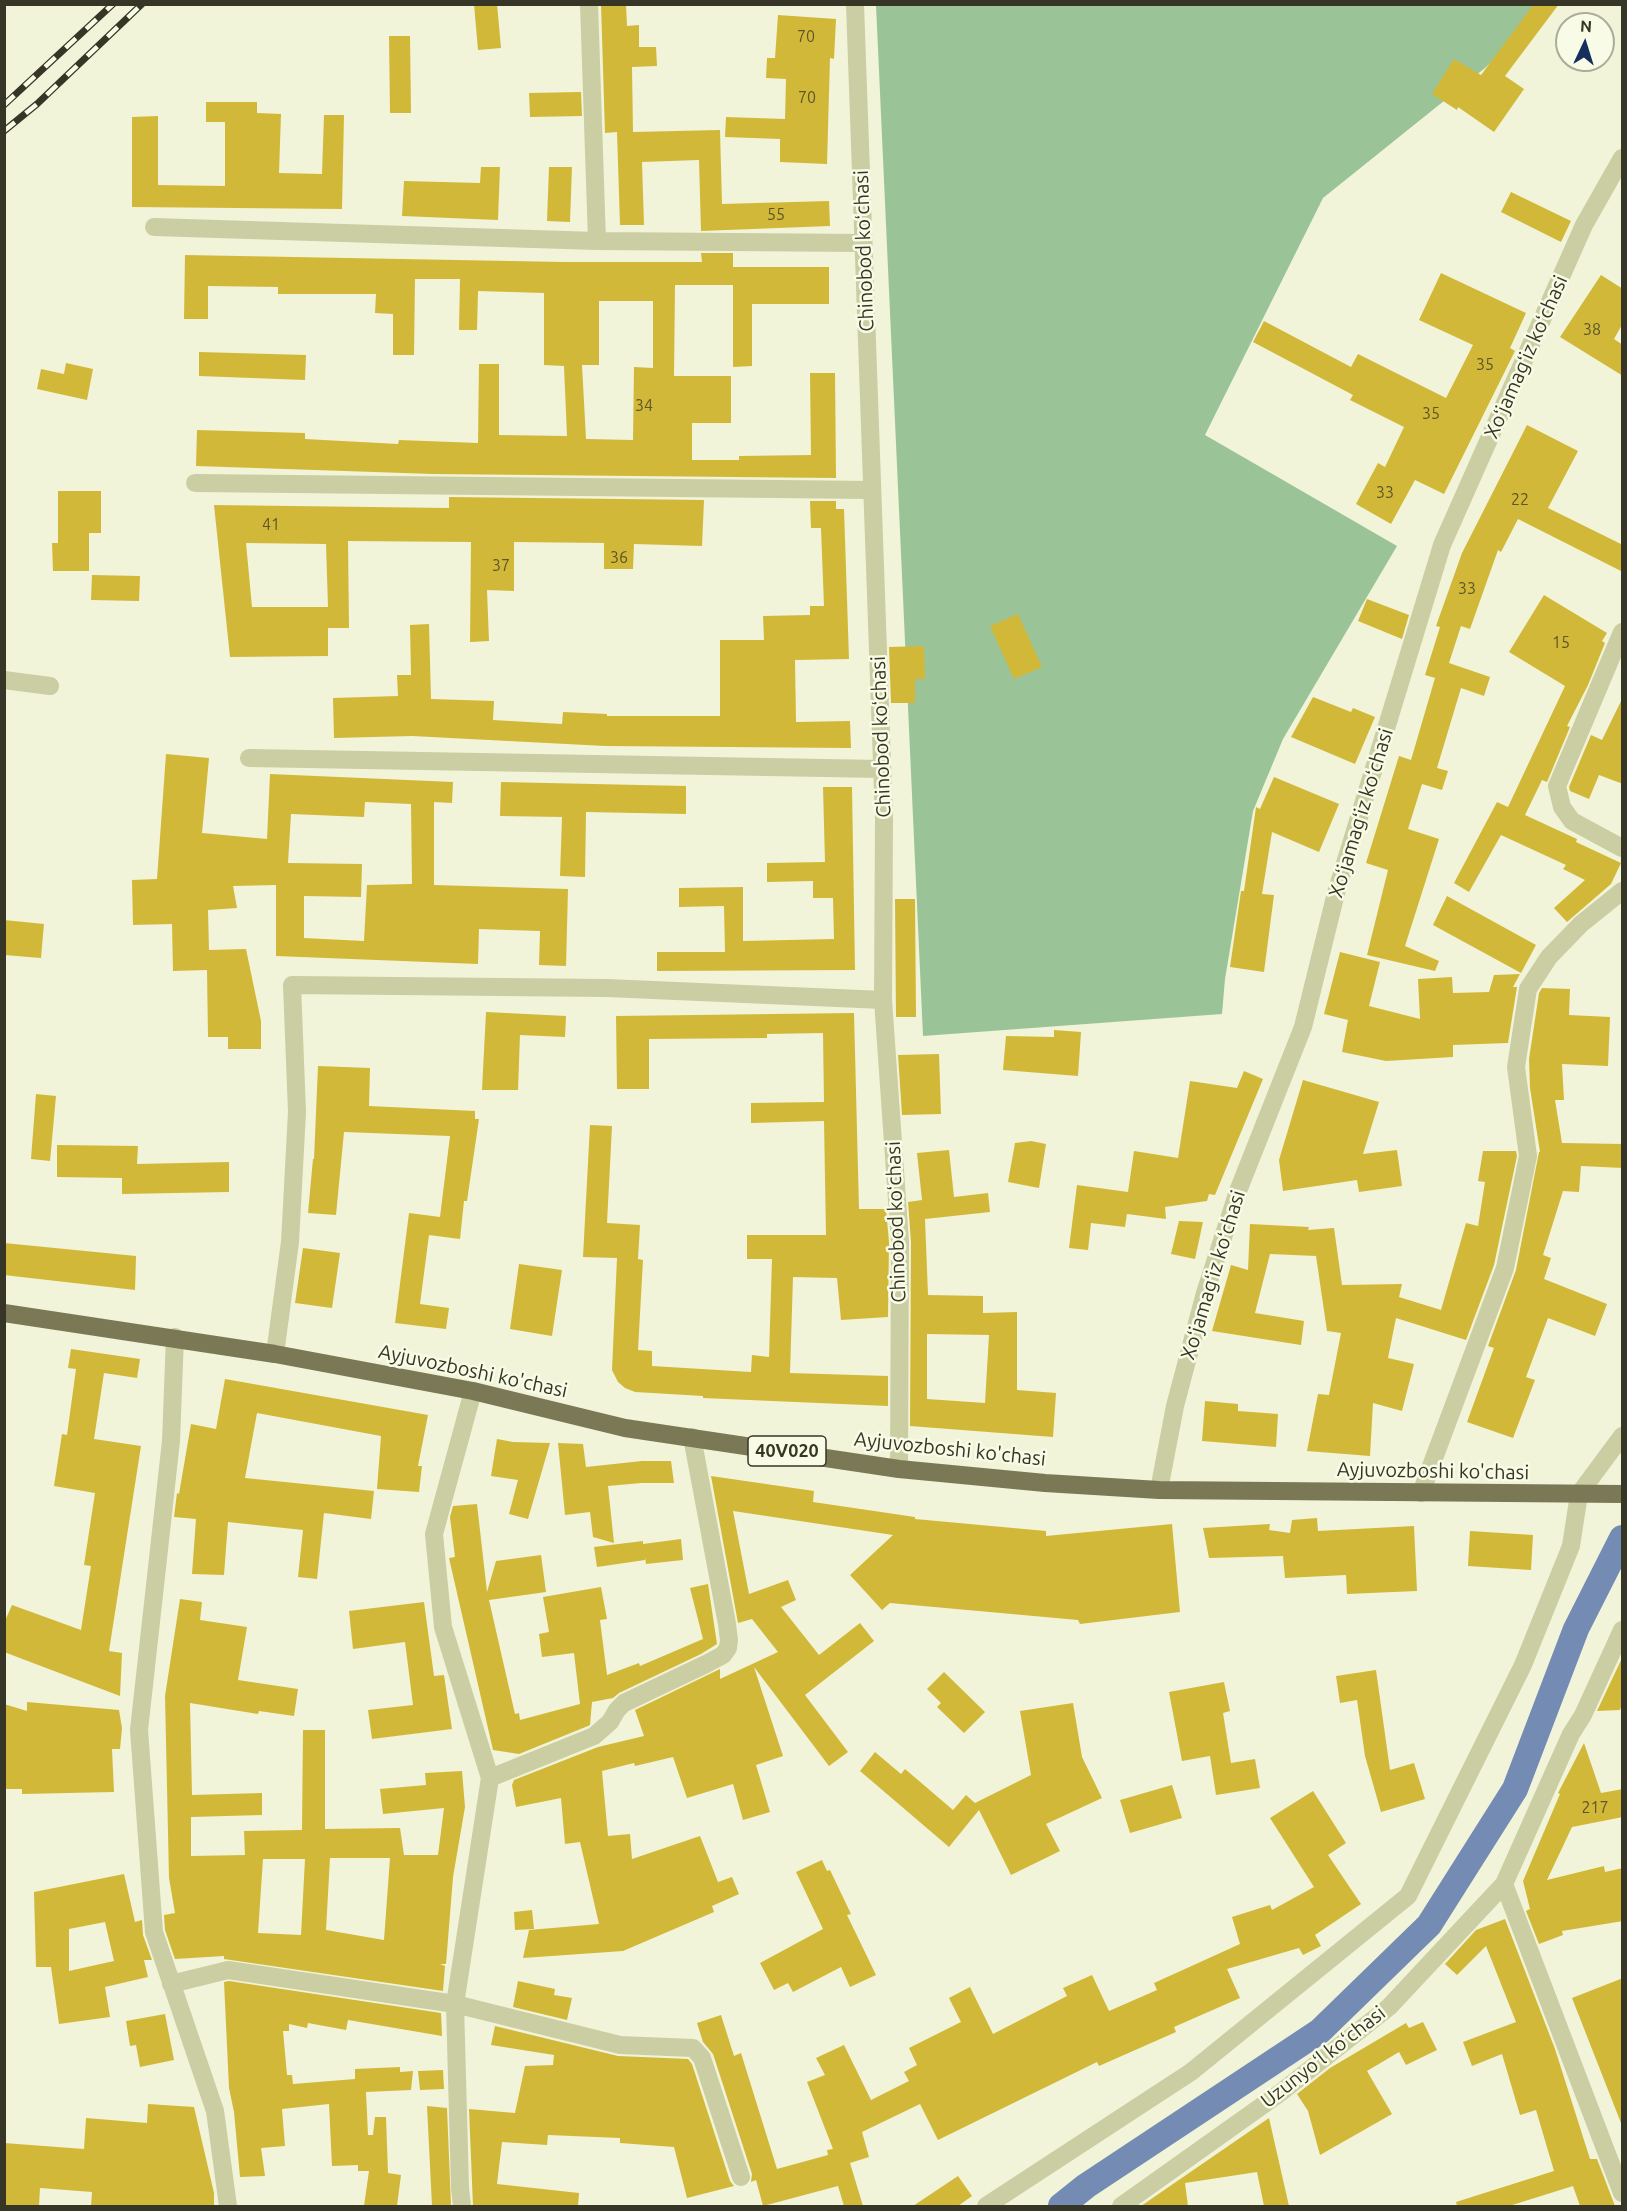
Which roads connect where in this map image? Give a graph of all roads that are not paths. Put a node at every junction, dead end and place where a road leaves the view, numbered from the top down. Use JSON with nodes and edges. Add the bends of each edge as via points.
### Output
{"nodes":[{"id":1,"x":589,"y":4,"type":"edge"},
{"id":2,"x":855,"y":4,"type":"edge"},
{"id":3,"x":1623,"y":158,"type":"edge"},
{"id":4,"x":154,"y":227,"type":"dead end"},
{"id":5,"x":597,"y":240,"type":"junction"},
{"id":6,"x":863,"y":243,"type":"junction"},
{"id":7,"x":195,"y":483,"type":"dead end"},
{"id":8,"x":872,"y":490,"type":"junction"},
{"id":9,"x":1623,"y":632,"type":"edge"},
{"id":10,"x":4,"y":680,"type":"edge"},
{"id":11,"x":50,"y":686,"type":"dead end"},
{"id":12,"x":249,"y":758,"type":"dead end"},
{"id":13,"x":882,"y":769,"type":"junction"},
{"id":14,"x":1623,"y":848,"type":"edge"},
{"id":15,"x":1623,"y":891,"type":"edge"},
{"id":16,"x":883,"y":1000,"type":"junction"},
{"id":17,"x":4,"y":1313,"type":"edge"},
{"id":18,"x":175,"y":1338,"type":"junction"},
{"id":19,"x":275,"y":1354,"type":"junction"},
{"id":20,"x":473,"y":1391,"type":"junction"},
{"id":21,"x":1623,"y":1436,"type":"edge"},
{"id":22,"x":692,"y":1437,"type":"junction"},
{"id":23,"x":899,"y":1469,"type":"junction"},
{"id":24,"x":1159,"y":1490,"type":"junction"},
{"id":25,"x":1421,"y":1493,"type":"junction"},
{"id":26,"x":1579,"y":1494,"type":"junction"},
{"id":27,"x":1623,"y":1494,"type":"edge"},
{"id":28,"x":1623,"y":1630,"type":"edge"},
{"id":29,"x":490,"y":1778,"type":"junction"},
{"id":30,"x":1504,"y":1884,"type":"junction"},
{"id":31,"x":171,"y":1984,"type":"junction"},
{"id":32,"x":455,"y":2004,"type":"junction"},
{"id":33,"x":741,"y":2177,"type":"dead end"},
{"id":34,"x":1623,"y":2193,"type":"edge"},
{"id":35,"x":228,"y":2206,"type":"edge"},
{"id":36,"x":462,"y":2206,"type":"edge"},
{"id":37,"x":986,"y":2206,"type":"edge"},
{"id":38,"x":1121,"y":2206,"type":"edge"}],
"edges":[{"from":1,"to":5,"type":"street"},
{"from":2,"to":6,"type":"street","name":"Chinobod koʻchasi"},
{"from":3,"to":24,"type":"street","name":"Xoʻjamagʻiz koʻchasi","via":[[1584,225],[1442,545],[1336,893],[1304,1027],[1238,1191],[1205,1293],[1175,1406]]},
{"from":4,"to":5,"type":"street"},
{"from":5,"to":6,"type":"street"},
{"from":6,"to":8,"type":"street","name":"Chinobod koʻchasi"},
{"from":7,"to":8,"type":"street"},
{"from":8,"to":13,"type":"street","name":"Chinobod koʻchasi"},
{"from":9,"to":14,"type":"street","via":[[1557,786],[1562,807],[1572,821]]},
{"from":10,"to":11,"type":"street"},
{"from":12,"to":13,"type":"street"},
{"from":13,"to":16,"type":"street","name":"Chinobod koʻchasi"},
{"from":15,"to":25,"type":"street","via":[[1581,924],[1549,957],[1528,989],[1516,1067],[1528,1156],[1508,1257]]},
{"from":16,"to":19,"type":"street","via":[[607,988],[292,985],[297,1112],[290,1242]]},
{"from":16,"to":23,"type":"street","name":"Chinobod koʻchasi","via":[[900,1242]]},
{"from":17,"to":18,"type":"main road","name":"Ayjuvozboshi ko'chasi","number":"40V020"},
{"from":18,"to":19,"type":"main road","name":"Ayjuvozboshi ko'chasi","number":"40V020"},
{"from":18,"to":31,"type":"street","via":[[171,1441],[139,1730],[154,1932]]},
{"from":19,"to":20,"type":"main road","name":"Ayjuvozboshi ko'chasi","number":"40V020"},
{"from":20,"to":22,"type":"main road","name":"Ayjuvozboshi ko'chasi","number":"40V020","via":[[625,1428]]},
{"from":20,"to":29,"type":"street","via":[[434,1534],[443,1627]]},
{"from":21,"to":26,"type":"street"},
{"from":22,"to":23,"type":"main road","name":"Ayjuvozboshi ko'chasi","number":"40V020"},
{"from":22,"to":29,"type":"street","via":[[727,1624],[728,1648],[706,1664],[624,1703],[594,1736]]},
{"from":23,"to":24,"type":"main road","name":"Ayjuvozboshi ko'chasi","number":"40V020"},
{"from":24,"to":25,"type":"main road","name":"Ayjuvozboshi ko'chasi","number":"40V020"},
{"from":25,"to":26,"type":"main road","name":"Ayjuvozboshi ko'chasi","number":"40V020"},
{"from":26,"to":27,"type":"main road","number":"40V020"},
{"from":26,"to":37,"type":"street","via":[[1570,1546],[1523,1665],[1407,1896],[1191,2072]]},
{"from":28,"to":30,"type":"street","name":"Uzunyoʻl koʻchasi"},
{"from":29,"to":32,"type":"street"},
{"from":30,"to":34,"type":"street"},
{"from":30,"to":38,"type":"street","name":"Uzunyoʻl koʻchasi","via":[[1389,2007],[1280,2093]]},
{"from":31,"to":32,"type":"street","via":[[228,1970]]},
{"from":31,"to":35,"type":"street","via":[[215,2111]]},
{"from":32,"to":33,"type":"street","via":[[620,2045],[693,2048],[702,2058]]},
{"from":32,"to":36,"type":"street"}]}
